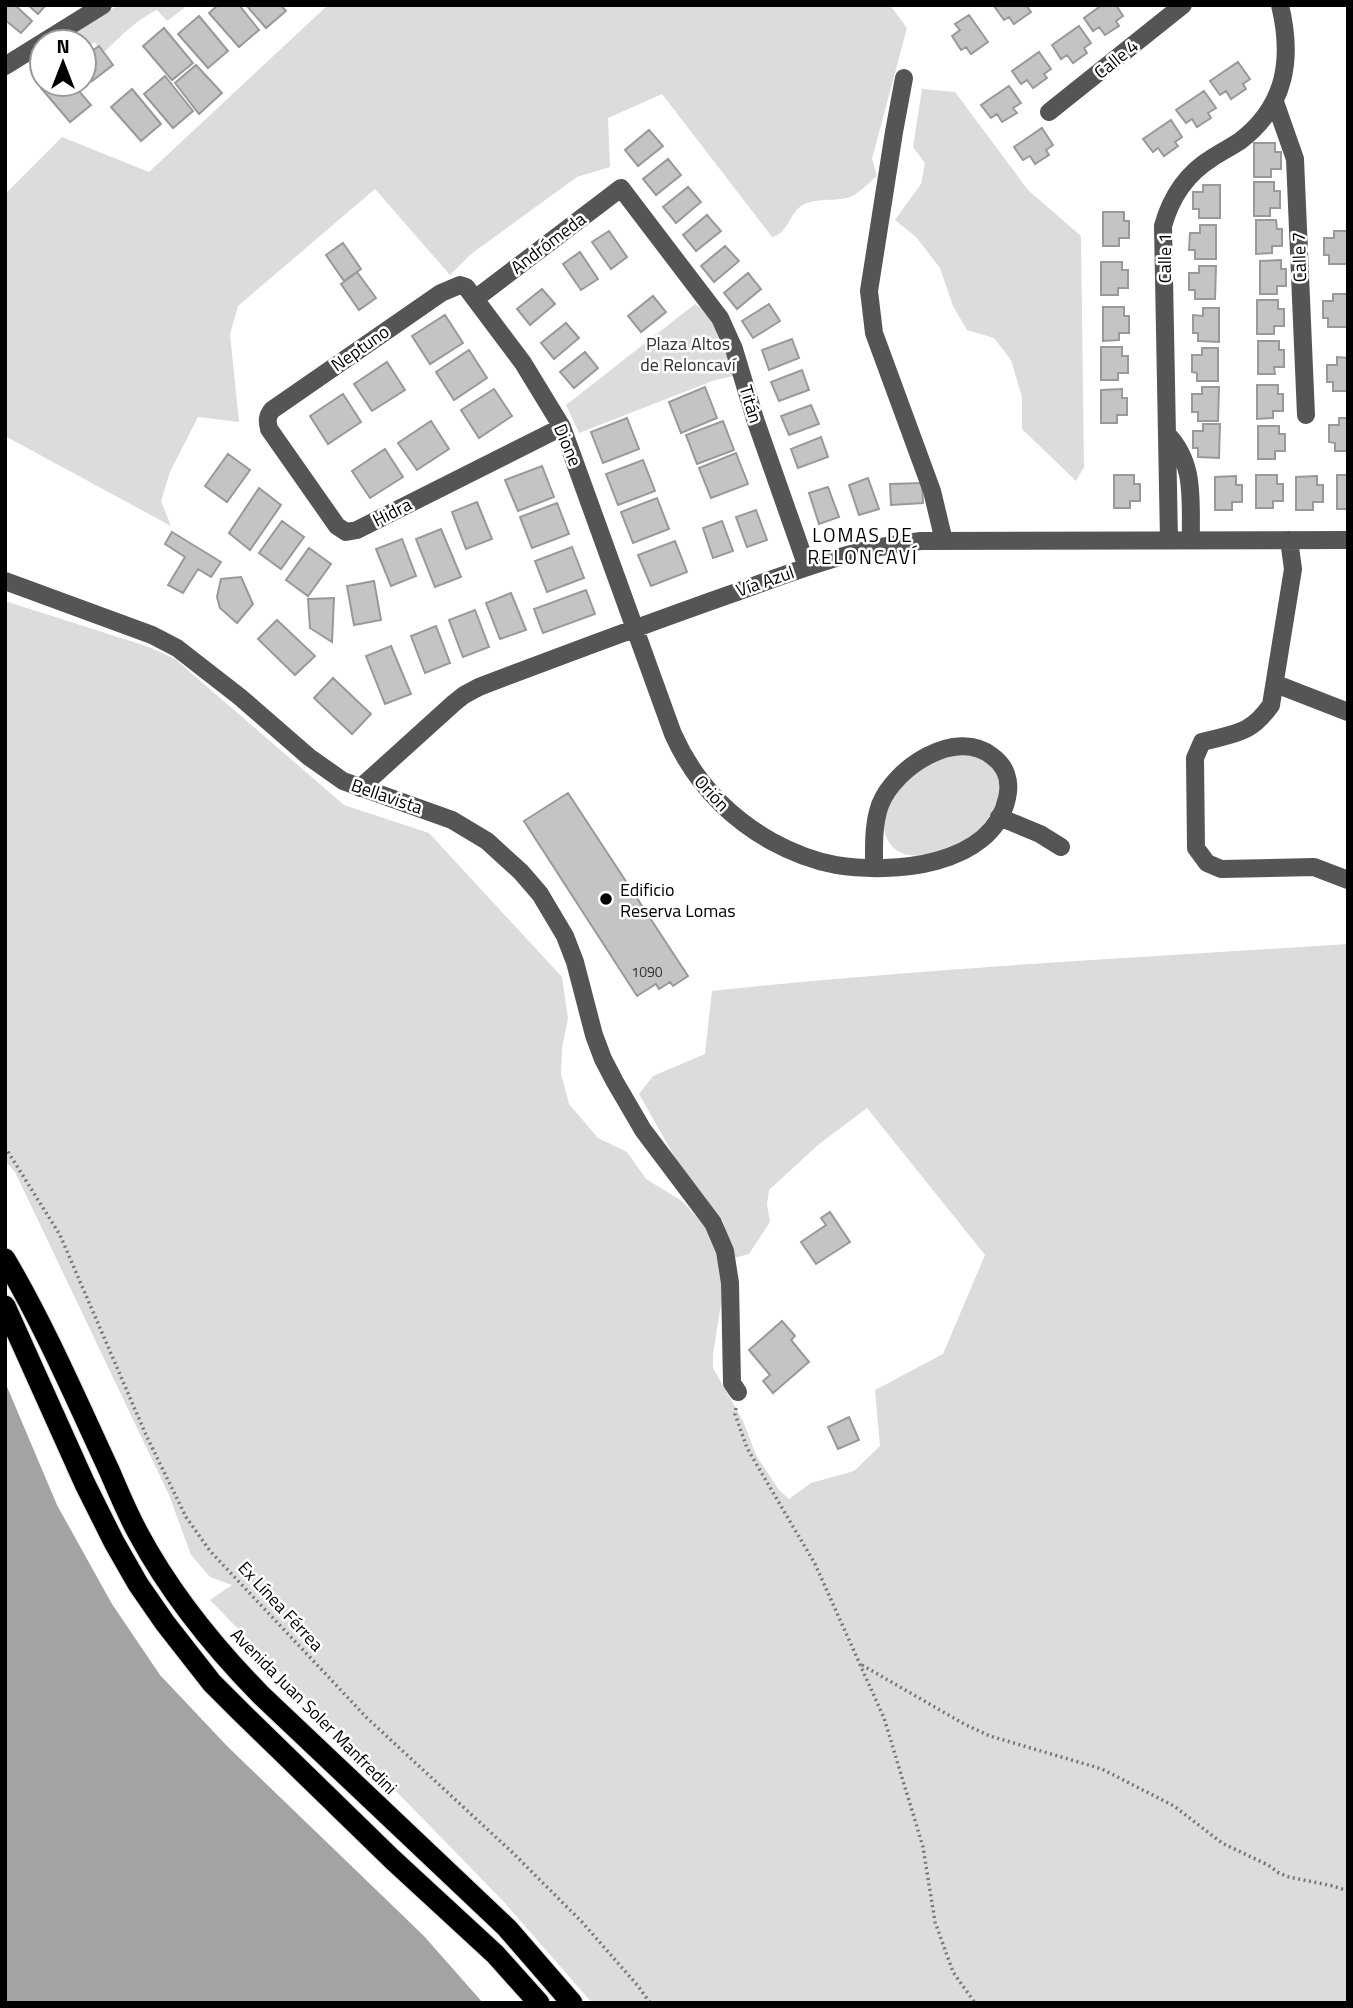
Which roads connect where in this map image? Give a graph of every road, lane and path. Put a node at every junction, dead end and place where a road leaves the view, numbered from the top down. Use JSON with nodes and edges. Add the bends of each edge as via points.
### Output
{"nodes":[{"id":1,"x":103,"y":5,"type":"edge"},
{"id":2,"x":1183,"y":5,"type":"edge"},
{"id":3,"x":1280,"y":5,"type":"edge"},
{"id":4,"x":5,"y":43,"type":"edge"},
{"id":5,"x":12,"y":61,"type":"edge"},
{"id":6,"x":904,"y":78,"type":"dead end"},
{"id":7,"x":1275,"y":102,"type":"junction"},
{"id":8,"x":1049,"y":112,"type":"dead end"},
{"id":9,"x":621,"y":188,"type":"joint"},
{"id":10,"x":460,"y":285,"type":"joint"},
{"id":11,"x":475,"y":299,"type":"junction"},
{"id":12,"x":1306,"y":415,"type":"dead end"},
{"id":13,"x":267,"y":420,"type":"joint"},
{"id":14,"x":562,"y":427,"type":"junction"},
{"id":15,"x":1167,"y":434,"type":"junction"},
{"id":16,"x":1169,"y":540,"type":"junction"},
{"id":17,"x":1191,"y":540,"type":"junction"},
{"id":18,"x":1289,"y":540,"type":"junction"},
{"id":19,"x":1348,"y":540,"type":"edge"},
{"id":20,"x":944,"y":541,"type":"junction"},
{"id":21,"x":807,"y":567,"type":"junction"},
{"id":22,"x":5,"y":580,"type":"edge"},
{"id":23,"x":635,"y":628,"type":"junction"},
{"id":24,"x":1276,"y":684,"type":"junction"},
{"id":25,"x":1348,"y":712,"type":"edge"},
{"id":26,"x":360,"y":788,"type":"junction"},
{"id":27,"x":999,"y":817,"type":"junction"},
{"id":28,"x":1061,"y":847,"type":"dead end"},
{"id":29,"x":874,"y":868,"type":"junction"},
{"id":30,"x":1348,"y":880,"type":"edge"},
{"id":31,"x":5,"y":1147,"type":"edge"},
{"id":32,"x":5,"y":1259,"type":"edge"},
{"id":33,"x":5,"y":1306,"type":"edge"},
{"id":34,"x":738,"y":1392,"type":"joint"},
{"id":35,"x":860,"y":1664,"type":"junction"},
{"id":36,"x":1348,"y":1891,"type":"edge"},
{"id":37,"x":539,"y":2003,"type":"edge"},
{"id":38,"x":572,"y":2003,"type":"edge"},
{"id":39,"x":650,"y":2003,"type":"edge"},
{"id":40,"x":975,"y":2003,"type":"edge"}],
"edges":[{"from":1,"to":5,"type":"street"},
{"from":2,"to":8,"type":"street","name":"Calle 4"},
{"from":3,"to":7,"type":"street","name":"Calle 1","via":[[1286,54]]},
{"from":4,"to":5,"type":"street"},
{"from":6,"to":20,"type":"street","via":[[869,291],[874,332],[932,491]]},
{"from":7,"to":12,"type":"street","name":"Calle 7","via":[[1295,159]]},
{"from":7,"to":15,"type":"street","name":"Calle 1","via":[[1241,140],[1191,173],[1167,212],[1163,226]]},
{"from":9,"to":11,"type":"street","name":"Andrómeda"},
{"from":9,"to":21,"type":"street","name":"Titán","via":[[720,318]]},
{"from":10,"to":11,"type":"street","name":"Dione"},
{"from":10,"to":13,"type":"street","name":"Neptuno","via":[[441,293],[272,410]]},
{"from":11,"to":14,"type":"street","name":"Dione","via":[[523,363]]},
{"from":13,"to":14,"type":"street","name":"Hidra","via":[[337,526],[346,532]]},
{"from":14,"to":23,"type":"street","name":"Dione"},
{"from":15,"to":16,"type":"street","name":"Calle 1"},
{"from":15,"to":17,"type":"street","via":[[1187,467]]},
{"from":16,"to":17,"type":"street","name":"Vía Azul"},
{"from":16,"to":20,"type":"street","name":"Vía Azul"},
{"from":17,"to":18,"type":"street","name":"Vía Azul"},
{"from":18,"to":19,"type":"street","name":"Vía Azul"},
{"from":18,"to":24,"type":"street","via":[[1293,569]]},
{"from":20,"to":21,"type":"street","name":"Vía Azul","via":[[879,546]]},
{"from":21,"to":23,"type":"street","name":"Vía Azul"},
{"from":22,"to":26,"type":"street","name":"Bellavista","via":[[177,648],[309,757]]},
{"from":23,"to":26,"type":"street","name":"Vía Azul","via":[[464,695]]},
{"from":23,"to":29,"type":"street","name":"Orión","via":[[681,754],[720,804],[792,851],[833,864]]},
{"from":24,"to":25,"type":"street"},
{"from":24,"to":30,"type":"street","via":[[1261,720],[1247,730],[1202,742],[1195,758],[1196,848],[1207,863],[1221,869],[1314,867]]},
{"from":26,"to":34,"type":"street","name":"Bellavista","via":[[470,830],[505,856],[540,894],[575,962],[603,1059],[643,1130],[713,1223],[725,1251],[732,1384]]},
{"from":27,"to":28,"type":"street"},
{"from":27,"to":29,"type":"street","name":"Orión","via":[[979,842],[960,853],[927,863]]},
{"from":27,"to":29,"type":"street","name":"Orión","via":[[1008,778],[990,754],[968,747],[928,755],[911,765],[884,797],[875,822]]},
{"from":31,"to":39,"type":"path","name":"Ex Línea Férrea","via":[[60,1235],[146,1435],[186,1517],[210,1551],[366,1718],[582,1922]]},
{"from":32,"to":38,"type":"highway","name":"Avenida Juan Soler Manfredini","via":[[44,1330],[137,1532],[188,1612],[260,1694],[507,1928]]},
{"from":33,"to":37,"type":"highway","via":[[114,1542],[165,1623],[212,1683],[495,1954]]},
{"from":34,"to":35,"type":"path","via":[[735,1414],[747,1448],[816,1564]]},
{"from":35,"to":36,"type":"path","via":[[990,1736],[1102,1769],[1174,1806],[1222,1843],[1279,1873]]},
{"from":35,"to":40,"type":"path","via":[[884,1718],[923,1847],[935,1922],[953,1972]]}]}
